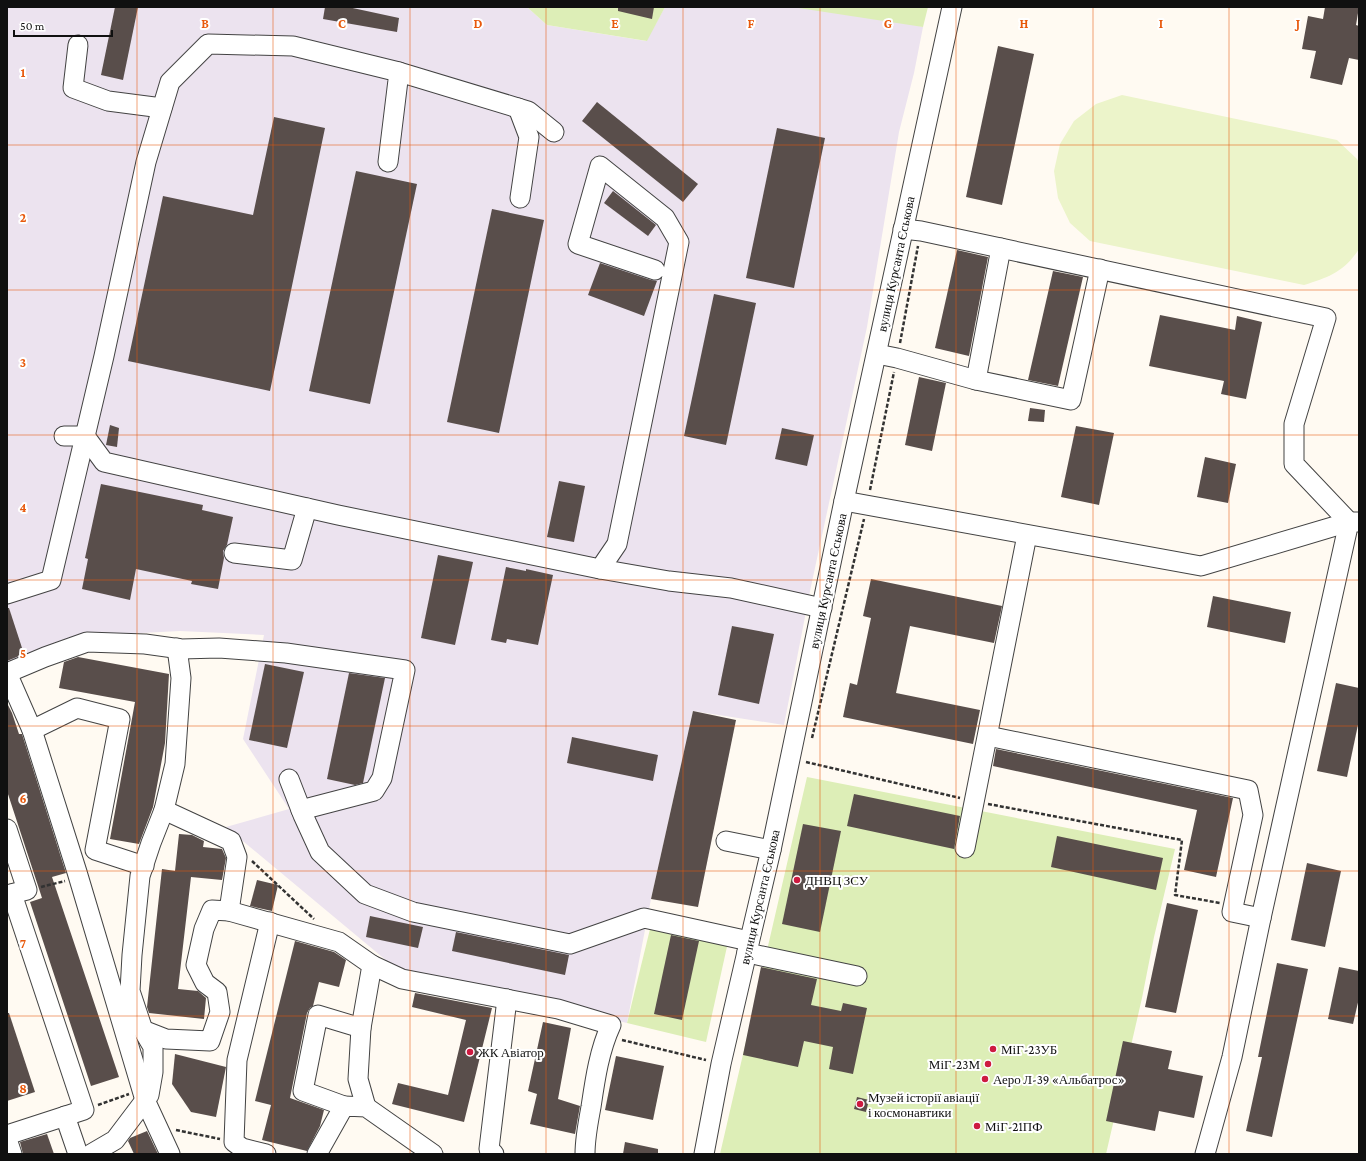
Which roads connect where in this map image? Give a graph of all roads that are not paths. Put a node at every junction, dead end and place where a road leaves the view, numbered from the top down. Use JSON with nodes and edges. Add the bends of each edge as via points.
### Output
{"nodes":[{"id":1,"x":952,"y":7,"type":"edge"},
{"id":2,"x":78,"y":44,"type":"dead end"},
{"id":3,"x":399,"y":72,"type":"junction"},
{"id":4,"x":162,"y":108,"type":"junction"},
{"id":5,"x":518,"y":108,"type":"junction"},
{"id":6,"x":554,"y":132,"type":"dead end"},
{"id":7,"x":388,"y":162,"type":"dead end"},
{"id":8,"x":520,"y":198,"type":"dead end"},
{"id":9,"x":903,"y":229,"type":"junction"},
{"id":10,"x":1001,"y":248,"type":"junction"},
{"id":11,"x":1100,"y":269,"type":"junction"},
{"id":12,"x":655,"y":270,"type":"dead end"},
{"id":13,"x":877,"y":354,"type":"junction"},
{"id":14,"x":976,"y":380,"type":"junction"},
{"id":15,"x":64,"y":436,"type":"dead end"},
{"id":16,"x":85,"y":436,"type":"junction"},
{"id":17,"x":844,"y":501,"type":"junction"},
{"id":18,"x":306,"y":508,"type":"junction"},
{"id":19,"x":1354,"y":522,"type":"edge"},
{"id":20,"x":1027,"y":535,"type":"junction"},
{"id":21,"x":234,"y":553,"type":"dead end"},
{"id":22,"x":600,"y":569,"type":"junction"},
{"id":23,"x":7,"y":594,"type":"edge"},
{"id":24,"x":822,"y":608,"type":"junction"},
{"id":25,"x":177,"y":648,"type":"junction"},
{"id":26,"x":7,"y":673,"type":"edge"},
{"id":27,"x":32,"y":730,"type":"junction"},
{"id":28,"x":988,"y":736,"type":"junction"},
{"id":29,"x":289,"y":779,"type":"dead end"},
{"id":30,"x":164,"y":810,"type":"junction"},
{"id":31,"x":301,"y":810,"type":"junction"},
{"id":32,"x":7,"y":829,"type":"edge"},
{"id":33,"x":726,"y":841,"type":"dead end"},
{"id":34,"x":965,"y":848,"type":"dead end"},
{"id":35,"x":95,"y":850,"type":"junction"},
{"id":36,"x":771,"y":850,"type":"junction"},
{"id":37,"x":70,"y":852,"type":"junction"},
{"id":38,"x":144,"y":866,"type":"junction"},
{"id":39,"x":15,"y":893,"type":"edge"},
{"id":40,"x":229,"y":911,"type":"junction"},
{"id":41,"x":1261,"y":918,"type":"junction"},
{"id":42,"x":270,"y":922,"type":"junction"},
{"id":43,"x":748,"y":946,"type":"junction"},
{"id":44,"x":372,"y":965,"type":"junction"},
{"id":45,"x":857,"y":976,"type":"dead end"},
{"id":46,"x":507,"y":999,"type":"junction"},
{"id":47,"x":361,"y":1028,"type":"junction"},
{"id":48,"x":143,"y":1030,"type":"junction"},
{"id":49,"x":144,"y":1095,"type":"junction"},
{"id":50,"x":344,"y":1106,"type":"junction"},
{"id":51,"x":366,"y":1106,"type":"junction"},
{"id":52,"x":65,"y":1116,"type":"junction"},
{"id":53,"x":7,"y":1135,"type":"edge"},
{"id":54,"x":7,"y":1139,"type":"edge"},
{"id":55,"x":12,"y":1154,"type":"edge"},
{"id":56,"x":78,"y":1154,"type":"edge"},
{"id":57,"x":91,"y":1154,"type":"edge"},
{"id":58,"x":170,"y":1154,"type":"edge"},
{"id":59,"x":266,"y":1154,"type":"edge"},
{"id":60,"x":317,"y":1154,"type":"edge"},
{"id":61,"x":433,"y":1154,"type":"edge"},
{"id":62,"x":494,"y":1154,"type":"edge"},
{"id":63,"x":585,"y":1154,"type":"edge"},
{"id":64,"x":704,"y":1154,"type":"edge"},
{"id":65,"x":1205,"y":1154,"type":"edge"}],
"edges":[{"from":1,"to":9,"type":"street","name":"вулиця Курсанта Єськова"},
{"from":2,"to":4,"type":"street","via":[[73,88],[108,101]]},
{"from":3,"to":4,"type":"street","via":[[293,46],[208,44],[170,82]]},
{"from":3,"to":5,"type":"street"},
{"from":3,"to":7,"type":"street"},
{"from":4,"to":16,"type":"street","via":[[146,162]]},
{"from":5,"to":6,"type":"street","via":[[528,111]]},
{"from":5,"to":8,"type":"street","via":[[529,137]]},
{"from":9,"to":10,"type":"street"},
{"from":9,"to":13,"type":"street","name":"вулиця Курсанта Єськова"},
{"from":10,"to":11,"type":"street"},
{"from":10,"to":14,"type":"street"},
{"from":11,"to":14,"type":"street","via":[[1072,400]]},
{"from":11,"to":19,"type":"street","via":[[1326,318],[1294,424],[1294,464]]},
{"from":12,"to":22,"type":"street","via":[[578,244],[600,166],[665,218],[679,242],[617,544]]},
{"from":13,"to":14,"type":"street"},
{"from":13,"to":17,"type":"street","name":"вулиця Курсанта Єськова"},
{"from":15,"to":16,"type":"street"},
{"from":16,"to":18,"type":"street","via":[[104,462]]},
{"from":16,"to":23,"type":"street","via":[[51,580]]},
{"from":17,"to":20,"type":"street"},
{"from":17,"to":24,"type":"street","name":"вулиця Курсанта Єськова"},
{"from":18,"to":21,"type":"street","via":[[292,560]]},
{"from":18,"to":22,"type":"street"},
{"from":19,"to":20,"type":"street","via":[[1201,566]]},
{"from":19,"to":41,"type":"street"},
{"from":20,"to":28,"type":"street"},
{"from":22,"to":24,"type":"street","via":[[731,588]]},
{"from":24,"to":36,"type":"street","name":"вулиця Курсанта Єськова"},
{"from":25,"to":26,"type":"street","via":[[87,642],[45,656]]},
{"from":25,"to":30,"type":"street","via":[[181,678],[175,764]]},
{"from":25,"to":31,"type":"street","via":[[286,653],[405,670],[382,778],[374,791]]},
{"from":26,"to":27,"type":"street"},
{"from":27,"to":35,"type":"street","via":[[77,708],[120,719]]},
{"from":27,"to":37,"type":"street"},
{"from":28,"to":34,"type":"street"},
{"from":28,"to":41,"type":"street","via":[[1248,790],[1253,815],[1232,912]]},
{"from":29,"to":31,"type":"street"},
{"from":30,"to":38,"type":"street"},
{"from":30,"to":40,"type":"street","via":[[231,841],[238,857]]},
{"from":31,"to":43,"type":"street","via":[[325,858],[365,894],[412,912],[570,944],[644,918]]},
{"from":32,"to":39,"type":"street"},
{"from":33,"to":36,"type":"street"},
{"from":35,"to":37,"type":"street"},
{"from":35,"to":38,"type":"street"},
{"from":36,"to":43,"type":"street","name":"вулиця Курсанта Єськова"},
{"from":37,"to":49,"type":"street"},
{"from":38,"to":48,"type":"street","via":[[140,876],[130,991]]},
{"from":39,"to":52,"type":"street","via":[[84,1110]]},
{"from":40,"to":42,"type":"street"},
{"from":40,"to":48,"type":"street","via":[[212,910],[204,929],[196,966],[206,983],[216,992],[220,1012],[210,1041],[166,1039]]},
{"from":41,"to":65,"type":"street","via":[[1232,1057]]},
{"from":42,"to":44,"type":"street","via":[[339,942]]},
{"from":42,"to":59,"type":"street","via":[[237,1060],[234,1142],[242,1148]]},
{"from":43,"to":45,"type":"street","via":[[757,955]]},
{"from":43,"to":64,"type":"street","name":"вулиця Курсанта Єськова"},
{"from":44,"to":46,"type":"street","via":[[402,979]]},
{"from":44,"to":47,"type":"street"},
{"from":46,"to":62,"type":"street","via":[[489,1149]]},
{"from":46,"to":63,"type":"street","via":[[569,1012],[610,1025],[595,1082]]},
{"from":47,"to":50,"type":"street","via":[[318,1015],[303,1092]]},
{"from":47,"to":51,"type":"street","via":[[358,1080]]},
{"from":48,"to":49,"type":"street","via":[[153,1047],[153,1072],[149,1095]]},
{"from":49,"to":57,"type":"street","via":[[115,1140]]},
{"from":49,"to":58,"type":"street"},
{"from":50,"to":51,"type":"street"},
{"from":50,"to":60,"type":"street"},
{"from":51,"to":61,"type":"street"},
{"from":52,"to":53,"type":"street"},
{"from":52,"to":56,"type":"street"},
{"from":54,"to":55,"type":"street"}]}
